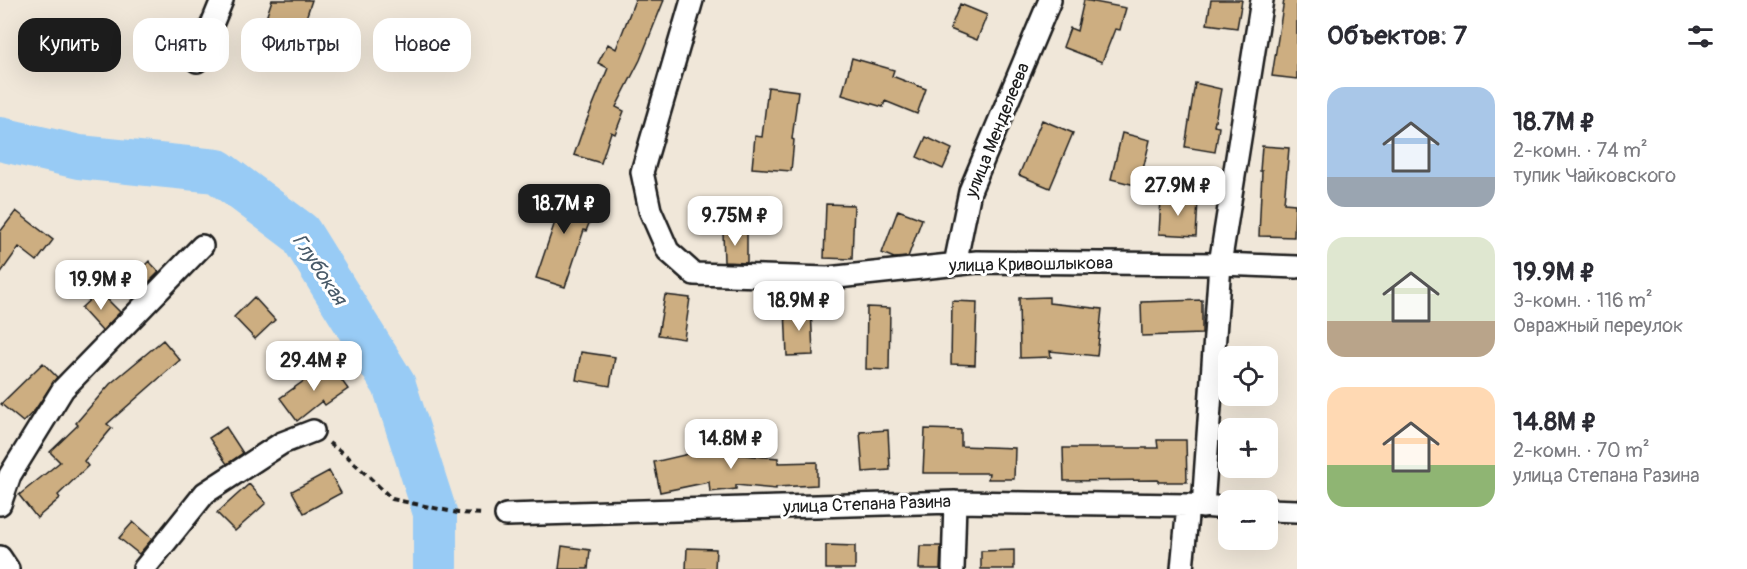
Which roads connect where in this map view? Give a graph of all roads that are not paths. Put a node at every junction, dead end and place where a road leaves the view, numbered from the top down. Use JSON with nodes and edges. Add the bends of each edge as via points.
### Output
{"nodes":[{"id":1,"x":222,"y":0,"type":"edge"},
{"id":2,"x":692,"y":0,"type":"edge"},
{"id":3,"x":1050,"y":0,"type":"edge"},
{"id":4,"x":1262,"y":0,"type":"edge"},
{"id":5,"x":215,"y":18,"type":"edge"},
{"id":6,"x":202,"y":246,"type":"dead end"},
{"id":7,"x":956,"y":264,"type":"junction"},
{"id":8,"x":1220,"y":264,"type":"junction"},
{"id":9,"x":1297,"y":267,"type":"edge"},
{"id":10,"x":314,"y":431,"type":"road end"},
{"id":11,"x":954,"y":502,"type":"junction"},
{"id":12,"x":0,"y":504,"type":"edge"},
{"id":13,"x":1196,"y":506,"type":"junction"},
{"id":14,"x":1218,"y":507,"type":"edge"},
{"id":15,"x":1278,"y":511,"type":"edge"},
{"id":16,"x":1297,"y":512,"type":"edge"},
{"id":17,"x":506,"y":515,"type":"dead end"},
{"id":18,"x":0,"y":557,"type":"edge"},
{"id":19,"x":8,"y":569,"type":"edge"},
{"id":20,"x":144,"y":569,"type":"edge"},
{"id":21,"x":953,"y":569,"type":"edge"},
{"id":22,"x":1182,"y":569,"type":"edge"}],
"edges":[{"from":1,"to":5,"type":"street"},
{"from":2,"to":7,"type":"street","name":"улица Кривошлыкова","via":[[642,172],[650,210],[668,250],[694,274],[828,278]]},
{"from":3,"to":7,"type":"street","name":"улица Менделеева","via":[[970,191]]},
{"from":4,"to":8,"type":"street"},
{"from":6,"to":12,"type":"street","via":[[63,389],[10,475]]},
{"from":7,"to":8,"type":"street","name":"улица Кривошлыкова"},
{"from":8,"to":9,"type":"street","name":"улица Кривошлыкова"},
{"from":8,"to":13,"type":"street"},
{"from":10,"to":20,"type":"street","via":[[282,443],[205,493]]},
{"from":11,"to":13,"type":"street","name":"улица Степана Разина"},
{"from":11,"to":17,"type":"street","name":"улица Степана Разина"},
{"from":11,"to":21,"type":"street"},
{"from":13,"to":14,"type":"street","name":"улица Степана Разина"},
{"from":13,"to":22,"type":"street"},
{"from":15,"to":16,"type":"street"},
{"from":18,"to":19,"type":"street"}]}
